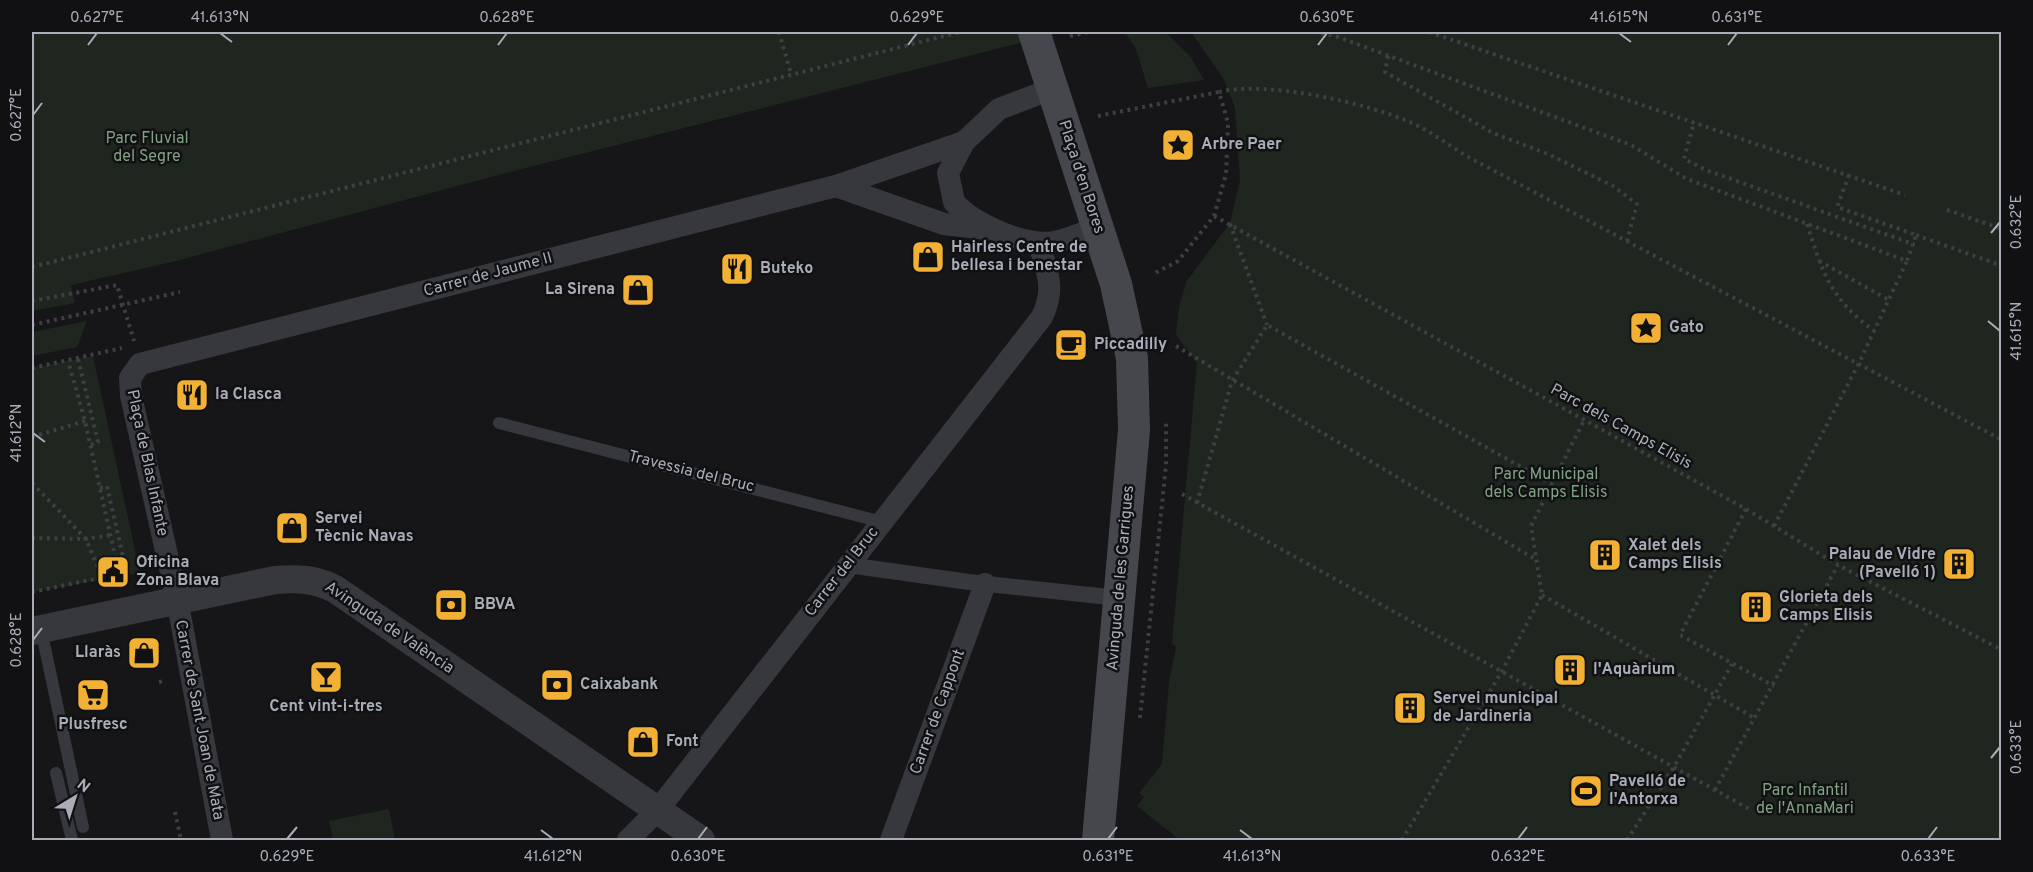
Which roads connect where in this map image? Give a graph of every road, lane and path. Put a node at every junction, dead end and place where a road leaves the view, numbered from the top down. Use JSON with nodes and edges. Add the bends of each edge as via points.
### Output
{"nodes":[{"id":1,"x":778,"y":32,"type":"edge"},
{"id":2,"x":960,"y":32,"type":"edge"},
{"id":3,"x":1089,"y":32,"type":"edge"},
{"id":4,"x":1314,"y":32,"type":"edge"},
{"id":5,"x":1429,"y":32,"type":"edge"},
{"id":6,"x":1035,"y":35,"type":"edge"},
{"id":7,"x":1070,"y":36,"type":"dead end"},
{"id":8,"x":1388,"y":56,"type":"junction"},
{"id":9,"x":791,"y":74,"type":"junction"},
{"id":10,"x":1052,"y":89,"type":"junction"},
{"id":11,"x":1219,"y":92,"type":"junction"},
{"id":12,"x":1098,"y":116,"type":"dead end"},
{"id":13,"x":1695,"y":122,"type":"junction"},
{"id":14,"x":964,"y":142,"type":"junction"},
{"id":15,"x":1849,"y":176,"type":"junction"},
{"id":16,"x":836,"y":186,"type":"junction"},
{"id":17,"x":1905,"y":195,"type":"dead end"},
{"id":18,"x":1947,"y":210,"type":"dead end"},
{"id":19,"x":1214,"y":216,"type":"junction"},
{"id":20,"x":1230,"y":223,"type":"junction"},
{"id":21,"x":1806,"y":223,"type":"junction"},
{"id":22,"x":1098,"y":227,"type":"junction"},
{"id":23,"x":991,"y":229,"type":"junction"},
{"id":24,"x":2001,"y":229,"type":"edge"},
{"id":25,"x":1916,"y":235,"type":"junction"},
{"id":26,"x":1627,"y":241,"type":"junction"},
{"id":27,"x":1039,"y":243,"type":"junction"},
{"id":28,"x":1913,"y":244,"type":"junction"},
{"id":29,"x":1819,"y":261,"type":"junction"},
{"id":30,"x":1907,"y":261,"type":"junction"},
{"id":31,"x":2001,"y":266,"type":"edge"},
{"id":32,"x":32,"y":267,"type":"edge"},
{"id":33,"x":1153,"y":274,"type":"dead end"},
{"id":34,"x":180,"y":292,"type":"dead end"},
{"id":35,"x":1888,"y":300,"type":"junction"},
{"id":36,"x":32,"y":302,"type":"edge"},
{"id":37,"x":123,"y":305,"type":"junction"},
{"id":38,"x":1123,"y":316,"type":"joint"},
{"id":39,"x":32,"y":325,"type":"edge"},
{"id":40,"x":1267,"y":325,"type":"junction"},
{"id":41,"x":1875,"y":331,"type":"junction"},
{"id":42,"x":1176,"y":346,"type":"dead end"},
{"id":43,"x":124,"y":348,"type":"dead end"},
{"id":44,"x":78,"y":359,"type":"junction"},
{"id":45,"x":68,"y":361,"type":"junction"},
{"id":46,"x":1859,"y":363,"type":"junction"},
{"id":47,"x":140,"y":364,"type":"junction"},
{"id":48,"x":32,"y":368,"type":"edge"},
{"id":49,"x":1232,"y":381,"type":"junction"},
{"id":50,"x":1584,"y":420,"type":"junction"},
{"id":51,"x":85,"y":421,"type":"junction"},
{"id":52,"x":500,"y":423,"type":"dead end"},
{"id":53,"x":1166,"y":423,"type":"dead end"},
{"id":54,"x":32,"y":437,"type":"edge"},
{"id":55,"x":2001,"y":440,"type":"edge"},
{"id":56,"x":90,"y":445,"type":"junction"},
{"id":57,"x":32,"y":483,"type":"edge"},
{"id":58,"x":1552,"y":484,"type":"junction"},
{"id":59,"x":100,"y":488,"type":"junction"},
{"id":60,"x":1182,"y":494,"type":"dead end"},
{"id":61,"x":1197,"y":503,"type":"junction"},
{"id":62,"x":1746,"y":509,"type":"junction"},
{"id":63,"x":882,"y":522,"type":"junction"},
{"id":64,"x":1774,"y":526,"type":"junction"},
{"id":65,"x":111,"y":535,"type":"junction"},
{"id":66,"x":32,"y":539,"type":"edge"},
{"id":67,"x":86,"y":540,"type":"junction"},
{"id":68,"x":1536,"y":559,"type":"junction"},
{"id":69,"x":117,"y":564,"type":"junction"},
{"id":70,"x":848,"y":565,"type":"junction"},
{"id":71,"x":1838,"y":565,"type":"junction"},
{"id":72,"x":102,"y":577,"type":"junction"},
{"id":73,"x":986,"y":584,"type":"junction"},
{"id":74,"x":32,"y":592,"type":"edge"},
{"id":75,"x":119,"y":595,"type":"dead end"},
{"id":76,"x":1542,"y":595,"type":"junction"},
{"id":77,"x":1118,"y":598,"type":"junction"},
{"id":78,"x":177,"y":599,"type":"junction"},
{"id":79,"x":36,"y":630,"type":"edge"},
{"id":80,"x":2001,"y":650,"type":"edge"},
{"id":81,"x":1732,"y":664,"type":"junction"},
{"id":82,"x":1502,"y":670,"type":"junction"},
{"id":83,"x":1774,"y":686,"type":"junction"},
{"id":84,"x":1714,"y":696,"type":"junction"},
{"id":85,"x":1756,"y":719,"type":"junction"},
{"id":86,"x":1139,"y":726,"type":"dead end"},
{"id":87,"x":1674,"y":767,"type":"junction"},
{"id":88,"x":56,"y":773,"type":"dead end"},
{"id":89,"x":1715,"y":790,"type":"junction"},
{"id":90,"x":1751,"y":810,"type":"dead end"},
{"id":91,"x":657,"y":811,"type":"junction"},
{"id":92,"x":175,"y":812,"type":"dead end"},
{"id":93,"x":83,"y":828,"type":"dead end"},
{"id":94,"x":72,"y":840,"type":"edge"},
{"id":95,"x":181,"y":840,"type":"edge"},
{"id":96,"x":222,"y":840,"type":"edge"},
{"id":97,"x":628,"y":840,"type":"edge"},
{"id":98,"x":701,"y":840,"type":"edge"},
{"id":99,"x":891,"y":840,"type":"edge"},
{"id":100,"x":1098,"y":840,"type":"edge"},
{"id":101,"x":1402,"y":840,"type":"edge"},
{"id":102,"x":1627,"y":840,"type":"edge"}],
"edges":[{"from":1,"to":9,"type":"path"},
{"from":2,"to":9,"type":"path"},
{"from":3,"to":7,"type":"path"},
{"from":4,"to":8,"type":"path"},
{"from":5,"to":13,"type":"path"},
{"from":6,"to":10,"type":"main road","name":"Plaça d'en Bores"},
{"from":8,"to":21,"type":"path","via":[[1631,145],[1687,179]]},
{"from":8,"to":26,"type":"path","via":[[1385,72],[1493,133],[1548,154],[1613,186],[1637,204]]},
{"from":9,"to":32,"type":"path"},
{"from":10,"to":14,"type":"street","name":"Carrer de Jaume II","via":[[999,109]]},
{"from":10,"to":22,"type":"main road","name":"Plaça d'en Bores"},
{"from":11,"to":12,"type":"path"},
{"from":11,"to":19,"type":"path","via":[[1228,123],[1226,174]]},
{"from":11,"to":26,"type":"path","via":[[1283,91],[1344,101],[1412,123]]},
{"from":13,"to":15,"type":"path"},
{"from":13,"to":28,"type":"path","via":[[1684,159]]},
{"from":14,"to":16,"type":"street","name":"Carrer de Jaume II"},
{"from":14,"to":23,"type":"street","name":"Carrer de Jaume II","via":[[948,173],[954,202]]},
{"from":15,"to":17,"type":"path"},
{"from":15,"to":25,"type":"path","via":[[1837,207]]},
{"from":16,"to":23,"type":"street","name":"Carrer de Jaume II","via":[[944,224]]},
{"from":16,"to":47,"type":"street","name":"Carrer de Jaume II"},
{"from":18,"to":24,"type":"path"},
{"from":19,"to":20,"type":"path","name":"Parc dels Camps Elisis"},
{"from":19,"to":33,"type":"path","via":[[1178,261]]},
{"from":20,"to":40,"type":"path"},
{"from":20,"to":50,"type":"path","name":"Parc dels Camps Elisis"},
{"from":21,"to":29,"type":"path"},
{"from":21,"to":30,"type":"path"},
{"from":22,"to":27,"type":"street","name":"Carrer de Jaume II","via":[[1055,242]]},
{"from":22,"to":38,"type":"main road","name":"Plaça d'en Bores"},
{"from":23,"to":27,"type":"street","name":"Carrer de Jaume II"},
{"from":25,"to":28,"type":"path"},
{"from":25,"to":31,"type":"path"},
{"from":26,"to":46,"type":"path"},
{"from":27,"to":63,"type":"street","name":"Carrer del Bruc","via":[[1050,288],[1042,317]]},
{"from":28,"to":30,"type":"path"},
{"from":29,"to":35,"type":"path"},
{"from":29,"to":41,"type":"path","via":[[1842,304]]},
{"from":30,"to":35,"type":"path"},
{"from":34,"to":37,"type":"path"},
{"from":35,"to":41,"type":"path"},
{"from":36,"to":37,"type":"path","via":[[117,285]]},
{"from":37,"to":39,"type":"path"},
{"from":37,"to":47,"type":"path"},
{"from":38,"to":77,"type":"main road","name":"Avinguda de les Garrigues","via":[[1132,358],[1134,430]]},
{"from":40,"to":49,"type":"path"},
{"from":40,"to":58,"type":"path"},
{"from":41,"to":46,"type":"path"},
{"from":42,"to":49,"type":"path"},
{"from":43,"to":44,"type":"path"},
{"from":44,"to":45,"type":"path"},
{"from":44,"to":56,"type":"path","via":[[98,442]]},
{"from":45,"to":48,"type":"path"},
{"from":45,"to":51,"type":"path"},
{"from":46,"to":55,"type":"path"},
{"from":46,"to":64,"type":"path"},
{"from":47,"to":78,"type":"street","name":"Plaça de Blas Infante","via":[[133,372],[130,387]]},
{"from":49,"to":61,"type":"path"},
{"from":49,"to":68,"type":"path"},
{"from":50,"to":58,"type":"path"},
{"from":50,"to":62,"type":"path","name":"Parc dels Camps Elisis"},
{"from":51,"to":54,"type":"path"},
{"from":51,"to":56,"type":"path"},
{"from":52,"to":63,"type":"lane","name":"Travessia del Bruc"},
{"from":53,"to":86,"type":"path","via":[[1166,465]]},
{"from":56,"to":59,"type":"path"},
{"from":57,"to":67,"type":"path"},
{"from":58,"to":68,"type":"path","via":[[1531,526]]},
{"from":59,"to":65,"type":"path"},
{"from":59,"to":69,"type":"path","via":[[107,486],[120,538],[124,561]]},
{"from":60,"to":61,"type":"path"},
{"from":61,"to":82,"type":"path"},
{"from":62,"to":64,"type":"path","name":"Parc dels Camps Elisis"},
{"from":62,"to":81,"type":"path","via":[[1680,634]]},
{"from":63,"to":70,"type":"street","name":"Carrer del Bruc"},
{"from":64,"to":71,"type":"path","name":"Parc dels Camps Elisis"},
{"from":65,"to":67,"type":"path"},
{"from":65,"to":69,"type":"path"},
{"from":66,"to":67,"type":"path"},
{"from":67,"to":72,"type":"path"},
{"from":68,"to":76,"type":"path"},
{"from":69,"to":72,"type":"path","via":[[119,574]]},
{"from":69,"to":75,"type":"path","via":[[112,566]]},
{"from":70,"to":73,"type":"street"},
{"from":70,"to":91,"type":"street","name":"Carrer del Bruc"},
{"from":71,"to":80,"type":"path","name":"Parc dels Camps Elisis"},
{"from":71,"to":83,"type":"path"},
{"from":72,"to":74,"type":"path"},
{"from":73,"to":77,"type":"street"},
{"from":73,"to":99,"type":"street","name":"Carrer de Cappont"},
{"from":76,"to":82,"type":"path"},
{"from":76,"to":84,"type":"path"},
{"from":77,"to":100,"type":"main road","name":"Avinguda de les Garrigues"},
{"from":78,"to":79,"type":"street","name":"Avinguda de València"},
{"from":78,"to":91,"type":"street","name":"Avinguda de València","via":[[275,580],[319,581]]},
{"from":78,"to":96,"type":"street","name":"Carrer de Sant Joan de Mata"},
{"from":79,"to":93,"type":"lane"},
{"from":81,"to":83,"type":"path"},
{"from":81,"to":84,"type":"path"},
{"from":82,"to":87,"type":"path"},
{"from":82,"to":101,"type":"path"},
{"from":83,"to":85,"type":"path"},
{"from":84,"to":85,"type":"path"},
{"from":84,"to":87,"type":"path"},
{"from":85,"to":89,"type":"path"},
{"from":87,"to":89,"type":"path"},
{"from":87,"to":102,"type":"path"},
{"from":88,"to":94,"type":"lane"},
{"from":89,"to":90,"type":"path"},
{"from":91,"to":97,"type":"street","name":"Carrer del Bruc"},
{"from":91,"to":98,"type":"street","name":"Avinguda de València"},
{"from":92,"to":95,"type":"path"}]}
